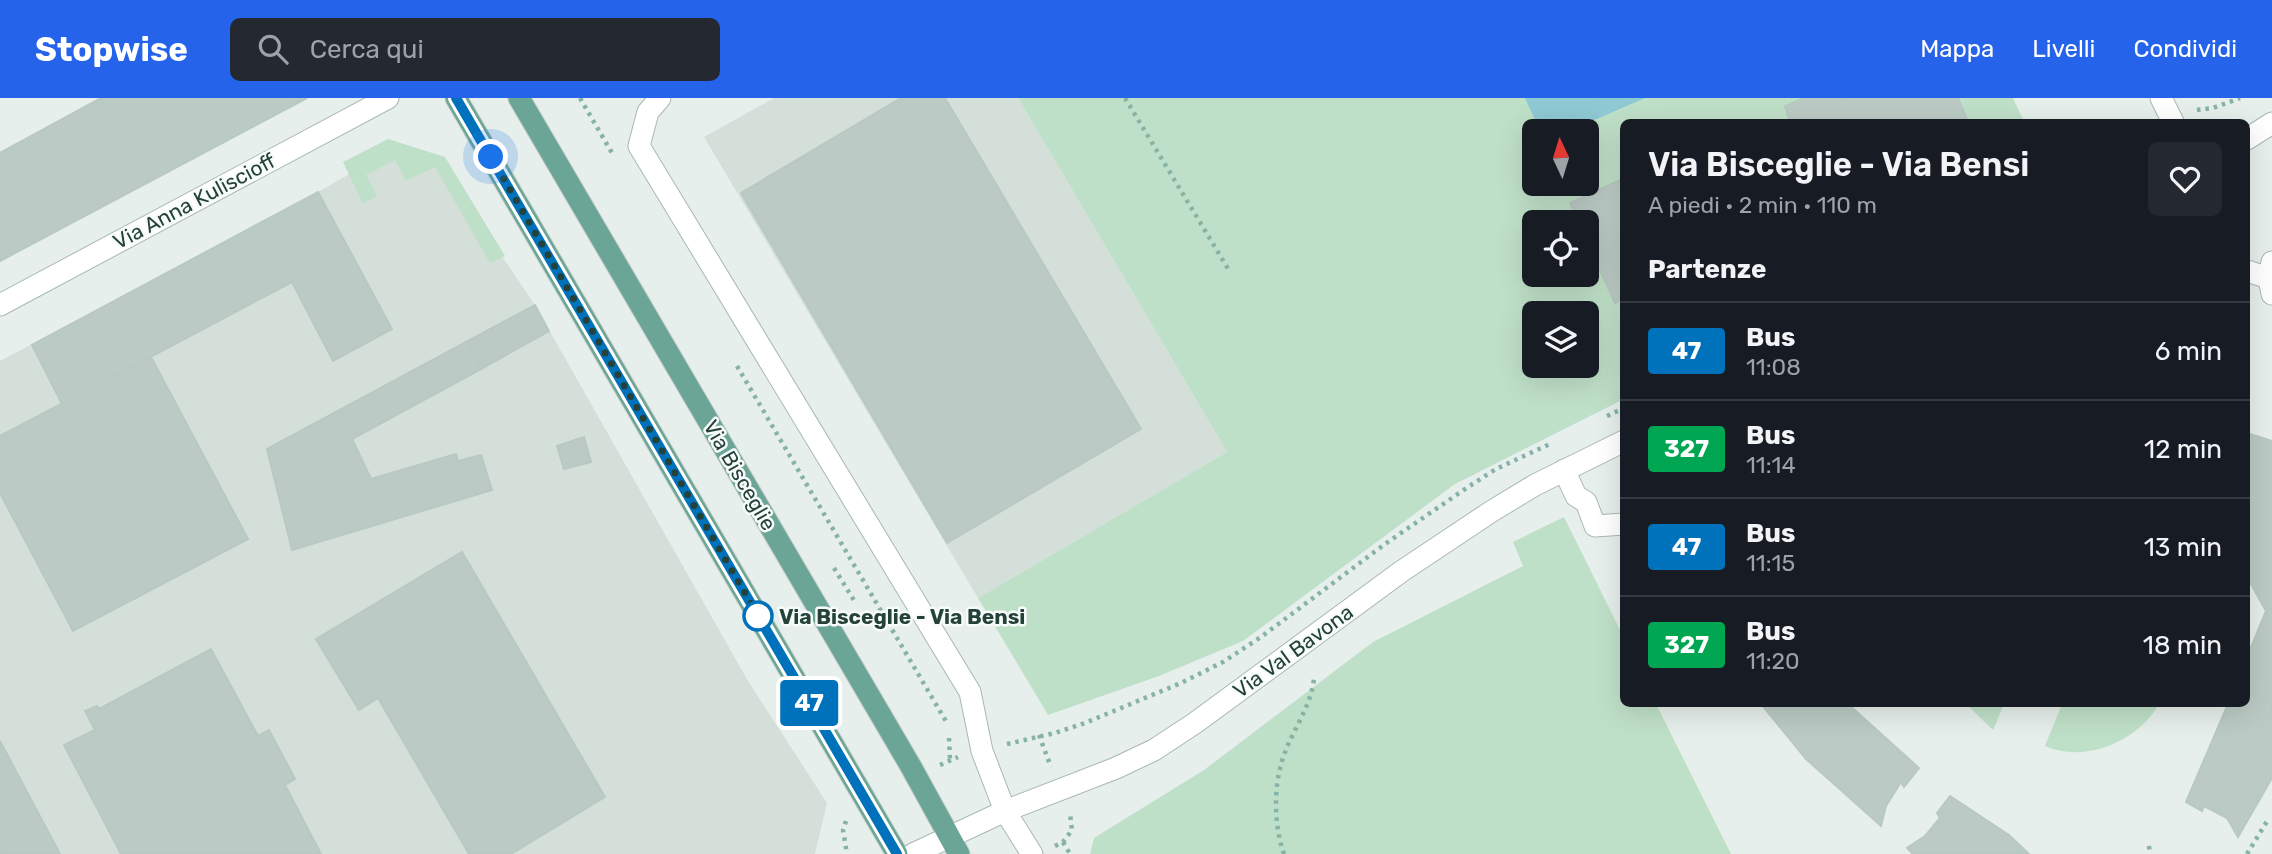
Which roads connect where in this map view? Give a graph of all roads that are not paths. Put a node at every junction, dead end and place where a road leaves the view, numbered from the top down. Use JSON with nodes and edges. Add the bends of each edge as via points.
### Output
{"nodes":[{"id":1,"x":388,"y":98,"type":"edge"},
{"id":2,"x":456,"y":98,"type":"edge"},
{"id":3,"x":519,"y":98,"type":"edge"},
{"id":4,"x":660,"y":98,"type":"edge"},
{"id":5,"x":2161,"y":98,"type":"edge"},
{"id":6,"x":2172,"y":119,"type":"edge"},
{"id":7,"x":2272,"y":123,"type":"edge"},
{"id":8,"x":2250,"y":137,"type":"edge"},
{"id":9,"x":2250,"y":272,"type":"edge"},
{"id":10,"x":2271,"y":278,"type":"edge"},
{"id":11,"x":0,"y":305,"type":"edge"},
{"id":12,"x":1620,"y":443,"type":"edge"},
{"id":13,"x":1564,"y":470,"type":"junction"},
{"id":14,"x":1620,"y":524,"type":"edge"},
{"id":15,"x":1005,"y":811,"type":"junction"},
{"id":16,"x":954,"y":846,"type":"edge"},
{"id":17,"x":897,"y":854,"type":"edge"},
{"id":18,"x":913,"y":854,"type":"edge"},
{"id":19,"x":1032,"y":854,"type":"edge"}],
"edges":[{"from":1,"to":11,"type":"street","name":"Via Anna Kuliscioff"},
{"from":2,"to":17,"type":"main road"},
{"from":3,"to":16,"type":"main road","name":"Via Bisceglie"},
{"from":4,"to":15,"type":"street","via":[[648,112],[639,146],[970,692],[982,751]]},
{"from":5,"to":6,"type":"street"},
{"from":7,"to":8,"type":"street"},
{"from":9,"to":10,"type":"street"},
{"from":12,"to":13,"type":"street","name":"Via Val Bavona"},
{"from":13,"to":14,"type":"street","via":[[1576,496],[1586,502],[1595,526]]},
{"from":13,"to":15,"type":"street","name":"Via Val Bavona","via":[[1492,510],[1402,571],[1154,750]]},
{"from":15,"to":16,"type":"street","name":"Via Val Bavona"},
{"from":15,"to":19,"type":"street"},
{"from":16,"to":18,"type":"street","name":"Via Val Bavona"}]}
